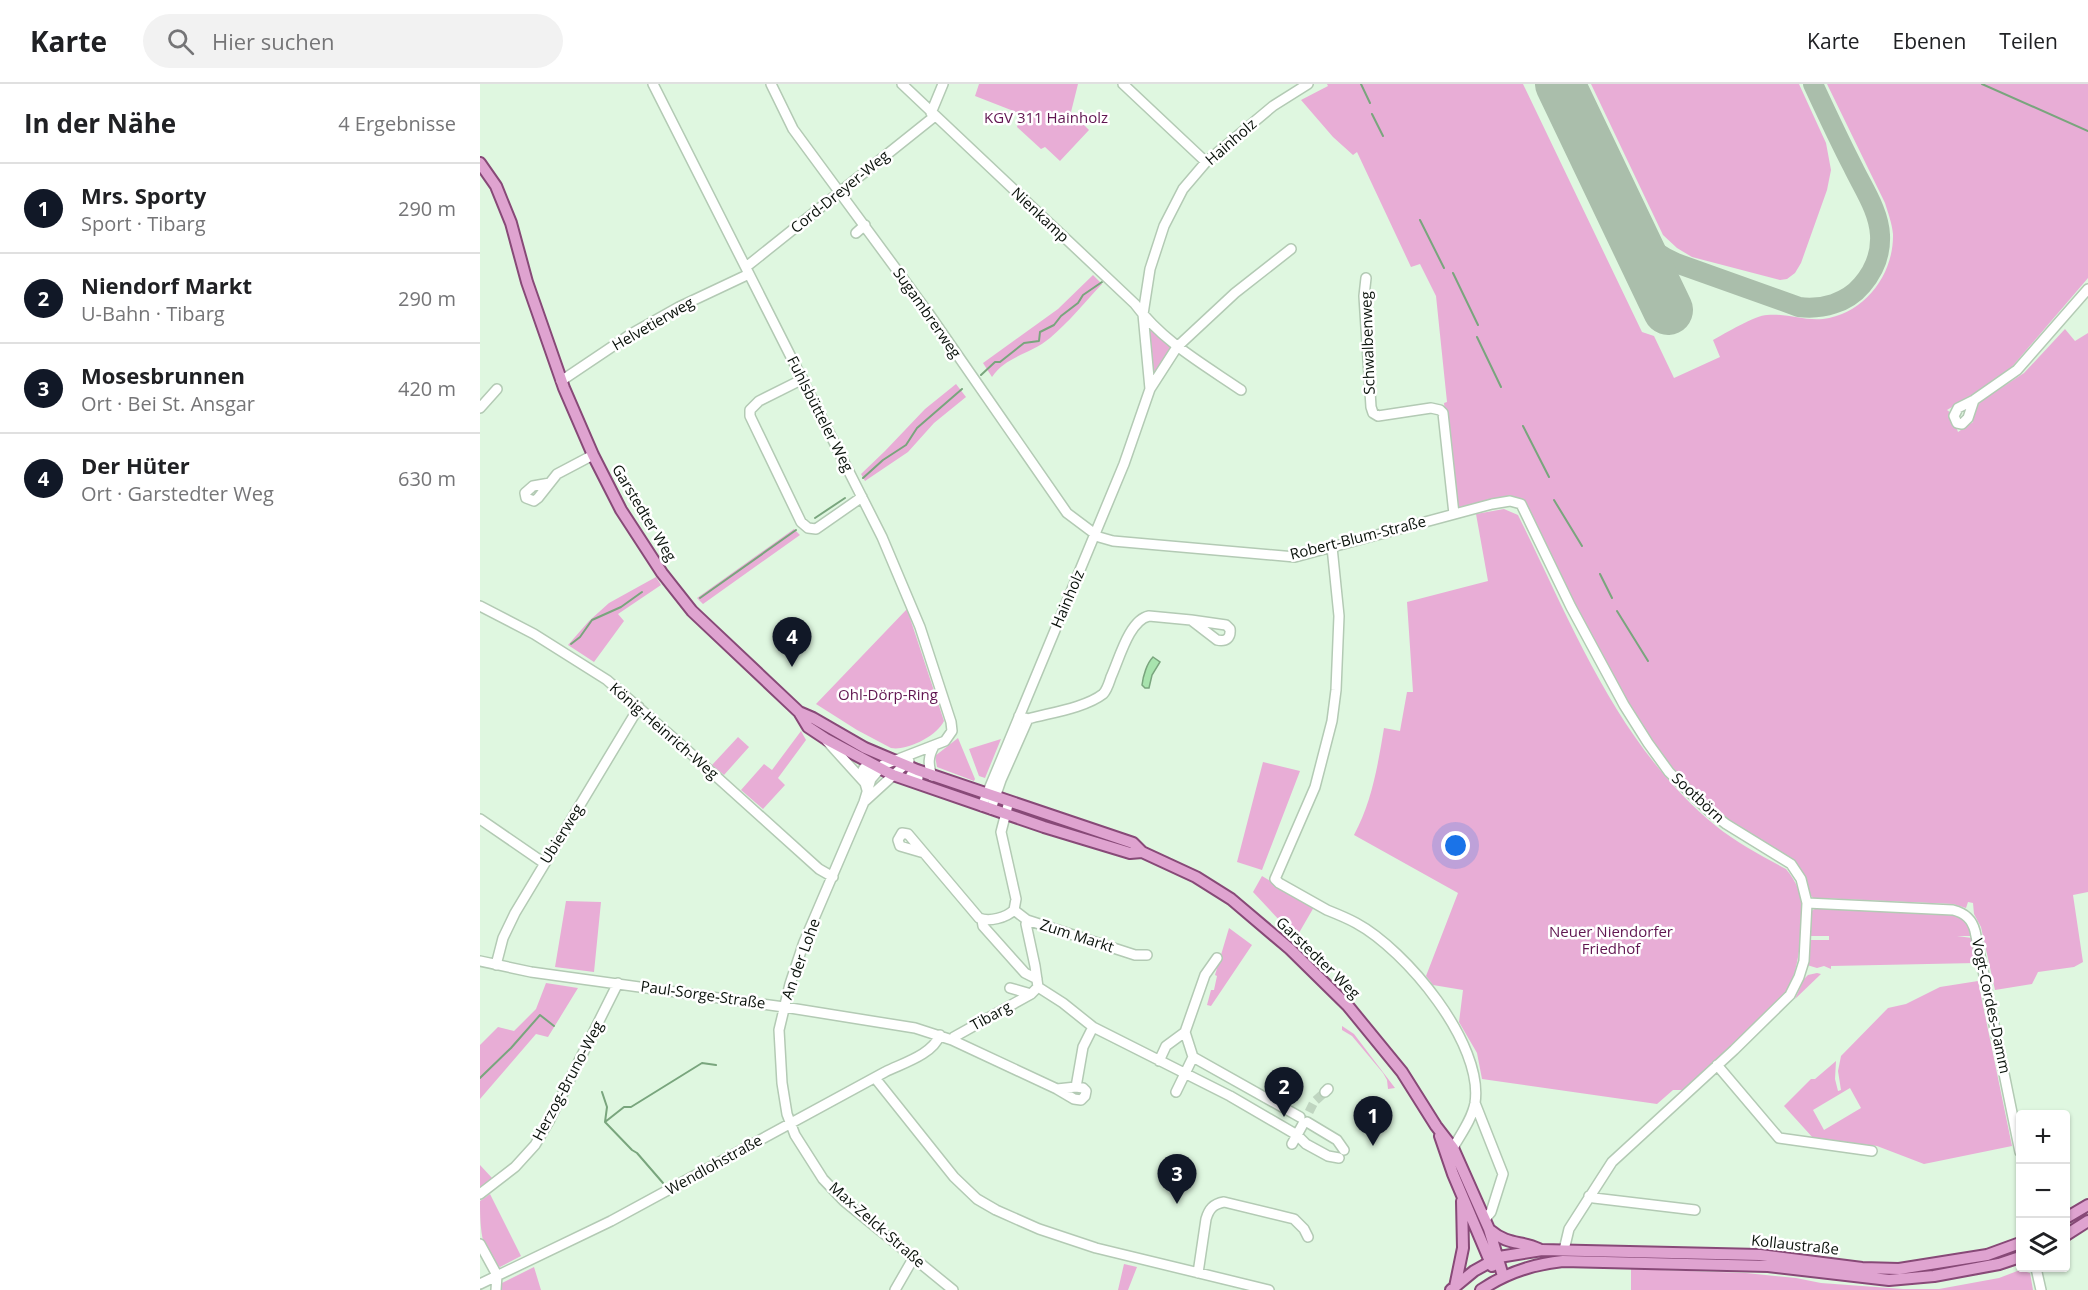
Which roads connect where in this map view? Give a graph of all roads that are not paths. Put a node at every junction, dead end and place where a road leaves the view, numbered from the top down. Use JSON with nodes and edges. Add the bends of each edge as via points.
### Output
{"nodes":[{"id":1,"x":653,"y":84,"type":"edge"},
{"id":2,"x":771,"y":84,"type":"edge"},
{"id":3,"x":902,"y":84,"type":"edge"},
{"id":4,"x":944,"y":84,"type":"edge"},
{"id":5,"x":1123,"y":84,"type":"edge"},
{"id":6,"x":1308,"y":84,"type":"edge"},
{"id":7,"x":933,"y":114,"type":"junction"},
{"id":8,"x":1206,"y":162,"type":"junction"},
{"id":9,"x":480,"y":163,"type":"edge"},
{"id":10,"x":840,"y":192,"type":"junction"},
{"id":11,"x":865,"y":225,"type":"junction"},
{"id":12,"x":856,"y":233,"type":"dead end"},
{"id":13,"x":1291,"y":249,"type":"dead end"},
{"id":14,"x":748,"y":271,"type":"junction"},
{"id":15,"x":1366,"y":279,"type":"dead end"},
{"id":16,"x":2088,"y":289,"type":"edge"},
{"id":17,"x":1143,"y":314,"type":"junction"},
{"id":18,"x":1177,"y":347,"type":"junction"},
{"id":19,"x":803,"y":379,"type":"junction"},
{"id":20,"x":561,"y":381,"type":"junction"},
{"id":21,"x":497,"y":389,"type":"dead end"},
{"id":22,"x":1150,"y":389,"type":"junction"},
{"id":23,"x":1240,"y":390,"type":"dead end"},
{"id":24,"x":1974,"y":400,"type":"dead end"},
{"id":25,"x":480,"y":408,"type":"edge"},
{"id":26,"x":593,"y":455,"type":"junction"},
{"id":27,"x":550,"y":483,"type":"dead end"},
{"id":28,"x":861,"y":497,"type":"junction"},
{"id":29,"x":1514,"y":501,"type":"joint"},
{"id":30,"x":1454,"y":514,"type":"junction"},
{"id":31,"x":1095,"y":533,"type":"junction"},
{"id":32,"x":1332,"y":547,"type":"junction"},
{"id":33,"x":480,"y":606,"type":"edge"},
{"id":34,"x":1191,"y":620,"type":"dead end"},
{"id":35,"x":639,"y":707,"type":"junction"},
{"id":36,"x":800,"y":712,"type":"junction"},
{"id":37,"x":1023,"y":718,"type":"junction"},
{"id":38,"x":826,"y":739,"type":"junction"},
{"id":39,"x":934,"y":746,"type":"junction"},
{"id":40,"x":919,"y":752,"type":"junction"},
{"id":41,"x":893,"y":761,"type":"junction"},
{"id":42,"x":904,"y":765,"type":"junction"},
{"id":43,"x":879,"y":769,"type":"junction"},
{"id":44,"x":893,"y":775,"type":"junction"},
{"id":45,"x":932,"y":776,"type":"junction"},
{"id":46,"x":869,"y":789,"type":"junction"},
{"id":47,"x":991,"y":795,"type":"junction"},
{"id":48,"x":1010,"y":801,"type":"junction"},
{"id":49,"x":864,"y":802,"type":"junction"},
{"id":50,"x":986,"y":808,"type":"junction"},
{"id":51,"x":1005,"y":814,"type":"junction"},
{"id":52,"x":480,"y":819,"type":"edge"},
{"id":53,"x":1142,"y":852,"type":"junction"},
{"id":54,"x":924,"y":853,"type":"dead end"},
{"id":55,"x":543,"y":863,"type":"junction"},
{"id":56,"x":833,"y":877,"type":"junction"},
{"id":57,"x":1807,"y":903,"type":"junction"},
{"id":58,"x":1014,"y":910,"type":"junction"},
{"id":59,"x":982,"y":920,"type":"junction"},
{"id":60,"x":1027,"y":920,"type":"junction"},
{"id":61,"x":1147,"y":955,"type":"dead end"},
{"id":62,"x":1217,"y":958,"type":"dead end"},
{"id":63,"x":480,"y":962,"type":"edge"},
{"id":64,"x":496,"y":965,"type":"junction"},
{"id":65,"x":618,"y":983,"type":"junction"},
{"id":66,"x":1035,"y":987,"type":"junction"},
{"id":67,"x":1010,"y":988,"type":"dead end"},
{"id":68,"x":784,"y":1007,"type":"junction"},
{"id":69,"x":1093,"y":1027,"type":"junction"},
{"id":70,"x":1185,"y":1032,"type":"junction"},
{"id":71,"x":940,"y":1035,"type":"junction"},
{"id":72,"x":952,"y":1040,"type":"junction"},
{"id":73,"x":1193,"y":1058,"type":"junction"},
{"id":74,"x":1159,"y":1061,"type":"junction"},
{"id":75,"x":1717,"y":1065,"type":"junction"},
{"id":76,"x":1185,"y":1073,"type":"junction"},
{"id":77,"x":875,"y":1077,"type":"junction"},
{"id":78,"x":1229,"y":1078,"type":"junction"},
{"id":79,"x":1076,"y":1087,"type":"junction"},
{"id":80,"x":1057,"y":1089,"type":"junction"},
{"id":81,"x":1252,"y":1091,"type":"junction"},
{"id":82,"x":1176,"y":1092,"type":"dead end"},
{"id":83,"x":1226,"y":1096,"type":"junction"},
{"id":84,"x":1475,"y":1102,"type":"junction"},
{"id":85,"x":1245,"y":1104,"type":"junction"},
{"id":86,"x":790,"y":1123,"type":"junction"},
{"id":87,"x":1301,"y":1125,"type":"junction"},
{"id":88,"x":1436,"y":1126,"type":"junction"},
{"id":89,"x":2016,"y":1132,"type":"edge"},
{"id":90,"x":1292,"y":1144,"type":"dead end"},
{"id":91,"x":1453,"y":1148,"type":"junction"},
{"id":92,"x":1872,"y":1151,"type":"dead end"},
{"id":93,"x":1462,"y":1192,"type":"junction"},
{"id":94,"x":480,"y":1194,"type":"edge"},
{"id":95,"x":1589,"y":1196,"type":"junction"},
{"id":96,"x":2088,"y":1204,"type":"edge"},
{"id":97,"x":1695,"y":1210,"type":"dead end"},
{"id":98,"x":2070,"y":1215,"type":"edge"},
{"id":99,"x":2088,"y":1221,"type":"edge"},
{"id":100,"x":1487,"y":1224,"type":"junction"},
{"id":101,"x":2070,"y":1232,"type":"edge"},
{"id":102,"x":1308,"y":1236,"type":"dead end"},
{"id":103,"x":480,"y":1244,"type":"edge"},
{"id":104,"x":2016,"y":1244,"type":"edge"},
{"id":105,"x":1542,"y":1250,"type":"junction"},
{"id":106,"x":1564,"y":1250,"type":"junction"},
{"id":107,"x":914,"y":1257,"type":"junction"},
{"id":108,"x":2016,"y":1258,"type":"edge"},
{"id":109,"x":1495,"y":1259,"type":"junction"},
{"id":110,"x":2037,"y":1272,"type":"edge"},
{"id":111,"x":1198,"y":1273,"type":"junction"},
{"id":112,"x":497,"y":1275,"type":"junction"},
{"id":113,"x":1503,"y":1276,"type":"junction"},
{"id":114,"x":480,"y":1284,"type":"edge"},
{"id":115,"x":1453,"y":1289,"type":"edge"},
{"id":116,"x":496,"y":1290,"type":"edge"},
{"id":117,"x":895,"y":1290,"type":"edge"},
{"id":118,"x":953,"y":1290,"type":"edge"},
{"id":119,"x":1268,"y":1290,"type":"edge"},
{"id":120,"x":1481,"y":1290,"type":"edge"},
{"id":121,"x":2041,"y":1290,"type":"edge"}],
"edges":[{"from":1,"to":14,"type":"street","name":"Fuhlsbütteler Weg"},
{"from":2,"to":10,"type":"street","name":"Sugambrerweg","via":[[793,129]]},
{"from":3,"to":7,"type":"street","name":"Nienkamp"},
{"from":4,"to":7,"type":"street","name":"Cord-Dreyer-Weg"},
{"from":5,"to":8,"type":"street"},
{"from":6,"to":8,"type":"street","name":"Hainholz","via":[[1273,106]]},
{"from":7,"to":10,"type":"street","name":"Cord-Dreyer-Weg"},
{"from":7,"to":17,"type":"street","name":"Nienkamp"},
{"from":8,"to":17,"type":"street","name":"Hainholz","via":[[1183,189],[1164,226],[1150,269]]},
{"from":9,"to":20,"type":"main road","name":"Garstedter Weg","via":[[496,186],[512,223],[527,282]]},
{"from":10,"to":11,"type":"street","name":"Sugambrerweg"},
{"from":10,"to":14,"type":"street","name":"Cord-Dreyer-Weg"},
{"from":11,"to":12,"type":"street"},
{"from":11,"to":31,"type":"street","name":"Sugambrerweg","via":[[1067,513]]},
{"from":13,"to":18,"type":"street","name":"Hainholz","via":[[1235,293]]},
{"from":14,"to":19,"type":"street","name":"Fuhlsbütteler Weg"},
{"from":14,"to":20,"type":"street","name":"Helvetierweg","via":[[631,334]]},
{"from":15,"to":30,"type":"street","name":"Schwalbenweg","via":[[1373,413],[1378,416],[1431,408],[1443,413]]},
{"from":16,"to":24,"type":"street","via":[[2017,370]]},
{"from":17,"to":18,"type":"street","name":"Nienkamp"},
{"from":17,"to":22,"type":"street","name":"Hainholz"},
{"from":18,"to":22,"type":"street","name":"Hainholz"},
{"from":18,"to":23,"type":"street","name":"Nienkamp"},
{"from":19,"to":28,"type":"street","name":"Fuhlsbütteler Weg"},
{"from":19,"to":28,"type":"street","via":[[759,401],[750,410],[801,522],[816,529]]},
{"from":20,"to":26,"type":"main road","name":"Garstedter Weg"},
{"from":21,"to":25,"type":"street"},
{"from":22,"to":31,"type":"street","name":"Hainholz"},
{"from":26,"to":27,"type":"street","name":"Garstedter Weg","via":[[558,474]]},
{"from":26,"to":36,"type":"main road","name":"Garstedter Weg","via":[[636,535],[678,594]]},
{"from":28,"to":39,"type":"street","name":"Fuhlsbütteler Weg","via":[[904,584],[951,722],[949,737]]},
{"from":29,"to":30,"type":"street","name":"Robert-Blum-Straße"},
{"from":29,"to":57,"type":"street","name":"Sootbörn","via":[[1521,504],[1624,705],[1669,772],[1726,825],[1791,864],[1801,879]]},
{"from":30,"to":32,"type":"street","name":"Robert-Blum-Straße"},
{"from":31,"to":32,"type":"street","name":"Robert-Blum-Straße","via":[[1113,541],[1274,557],[1295,557]]},
{"from":31,"to":37,"type":"street","name":"Hainholz"},
{"from":32,"to":84,"type":"street","via":[[1339,616],[1332,721],[1315,787],[1275,876],[1279,883],[1358,923],[1388,945],[1432,993],[1464,1044],[1475,1075]]},
{"from":33,"to":35,"type":"street","name":"König-Heinrich-Weg","via":[[564,652]]},
{"from":34,"to":37,"type":"street","via":[[1142,617],[1129,634],[1104,693],[1090,701]]},
{"from":35,"to":55,"type":"street","name":"Ubierweg"},
{"from":35,"to":56,"type":"street","name":"König-Heinrich-Weg","via":[[781,836]]},
{"from":36,"to":38,"type":"main road","name":"Garstedter Weg","via":[[808,727]]},
{"from":36,"to":41,"type":"main road","name":"Garstedter Weg"},
{"from":37,"to":47,"type":"street","name":"Hainholz"},
{"from":38,"to":43,"type":"main road","name":"Garstedter Weg"},
{"from":38,"to":46,"type":"street","name":"Garstedter Weg"},
{"from":39,"to":40,"type":"street","name":"Fuhlsbütteler Weg"},
{"from":39,"to":45,"type":"street","via":[[928,765]]},
{"from":40,"to":41,"type":"street","name":"Fuhlsbütteler Weg"},
{"from":40,"to":42,"type":"street","name":"Fuhlsbütteler Weg"},
{"from":41,"to":42,"type":"main road","name":"Garstedter Weg"},
{"from":41,"to":43,"type":"street"},
{"from":42,"to":44,"type":"street","name":"An der Lohe"},
{"from":42,"to":45,"type":"main road","name":"Garstedter Weg"},
{"from":43,"to":44,"type":"main road","name":"Garstedter Weg"},
{"from":43,"to":46,"type":"street","name":"An der Lohe"},
{"from":44,"to":49,"type":"street","name":"An der Lohe"},
{"from":44,"to":50,"type":"main road","name":"Garstedter Weg"},
{"from":45,"to":47,"type":"main road","name":"Garstedter Weg"},
{"from":46,"to":49,"type":"street","name":"An der Lohe"},
{"from":47,"to":48,"type":"main road","name":"Garstedter Weg"},
{"from":47,"to":50,"type":"street","name":"Hainholz"},
{"from":48,"to":51,"type":"street"},
{"from":48,"to":53,"type":"main road","name":"Garstedter Weg","via":[[1133,843]]},
{"from":49,"to":56,"type":"street","name":"An der Lohe"},
{"from":50,"to":51,"type":"main road","name":"Garstedter Weg"},
{"from":51,"to":53,"type":"main road","name":"Garstedter Weg","via":[[1130,854]]},
{"from":51,"to":58,"type":"street","via":[[1001,832],[1016,899]]},
{"from":52,"to":55,"type":"street"},
{"from":53,"to":88,"type":"main road","name":"Garstedter Weg","via":[[1197,877],[1231,899],[1290,949],[1376,1038]]},
{"from":54,"to":59,"type":"street","name":"Tibarg"},
{"from":55,"to":64,"type":"street","name":"Ubierweg","via":[[503,938]]},
{"from":56,"to":68,"type":"street","name":"An der Lohe","via":[[797,962]]},
{"from":57,"to":75,"type":"street","name":"Sootbörn","via":[[1804,961],[1796,985]]},
{"from":57,"to":89,"type":"street","name":"Vogt-Cordes-Damm","via":[[1948,910],[1969,918],[1975,931]]},
{"from":58,"to":59,"type":"street"},
{"from":58,"to":60,"type":"street","name":"Zum Markt"},
{"from":59,"to":66,"type":"street","name":"Tibarg"},
{"from":60,"to":61,"type":"street","name":"Zum Markt","via":[[1135,955]]},
{"from":60,"to":66,"type":"street"},
{"from":62,"to":70,"type":"street","via":[[1205,975]]},
{"from":63,"to":64,"type":"street","name":"Paul-Sorge-Straße"},
{"from":64,"to":65,"type":"street","name":"Paul-Sorge-Straße"},
{"from":65,"to":68,"type":"street","name":"Paul-Sorge-Straße"},
{"from":65,"to":94,"type":"street","name":"Herzog-Bruno-Weg","via":[[535,1145],[515,1167]]},
{"from":66,"to":67,"type":"street","name":"Tibarg"},
{"from":66,"to":69,"type":"street","name":"Tibarg"},
{"from":66,"to":72,"type":"street","name":"Tibarg"},
{"from":68,"to":71,"type":"street","name":"Paul-Sorge-Straße"},
{"from":68,"to":86,"type":"street","name":"An der Lohe","via":[[779,1030],[780,1064]]},
{"from":69,"to":74,"type":"street","name":"Tibarg"},
{"from":69,"to":79,"type":"street","via":[[1083,1047]]},
{"from":70,"to":73,"type":"street"},
{"from":70,"to":74,"type":"street","via":[[1166,1046]]},
{"from":71,"to":72,"type":"street","name":"Paul-Sorge-Straße"},
{"from":71,"to":77,"type":"street","name":"Wendlohstraße","via":[[932,1048]]},
{"from":72,"to":80,"type":"street","name":"Paul-Sorge-Straße"},
{"from":73,"to":76,"type":"street"},
{"from":73,"to":78,"type":"street","name":"Tibarg"},
{"from":74,"to":76,"type":"street","name":"Tibarg"},
{"from":75,"to":92,"type":"street","via":[[1779,1138]]},
{"from":75,"to":95,"type":"street","name":"Sootbörn","via":[[1612,1162]]},
{"from":76,"to":82,"type":"street"},
{"from":76,"to":83,"type":"street","name":"Tibarg"},
{"from":77,"to":86,"type":"street","name":"Wendlohstraße"},
{"from":77,"to":111,"type":"street","via":[[954,1177],[980,1202],[1072,1241]]},
{"from":78,"to":81,"type":"street","name":"Tibarg"},
{"from":78,"to":83,"type":"street"},
{"from":79,"to":80,"type":"street"},
{"from":79,"to":80,"type":"street","name":"Paul-Sorge-Straße","via":[[1086,1091],[1081,1100]]},
{"from":81,"to":85,"type":"street"},
{"from":81,"to":87,"type":"street","name":"Tibarg"},
{"from":83,"to":85,"type":"street","name":"Tibarg"},
{"from":84,"to":91,"type":"street"},
{"from":84,"to":100,"type":"street","via":[[1503,1174]]},
{"from":85,"to":87,"type":"street","name":"Tibarg"},
{"from":86,"to":107,"type":"street","name":"Max-Zelck-Straße","via":[[823,1179],[844,1201]]},
{"from":86,"to":112,"type":"street","name":"Wendlohstraße","via":[[611,1221]]},
{"from":87,"to":87,"type":"street","name":"Tibarg","via":[[1306,1144],[1328,1156],[1342,1154],[1336,1140]]},
{"from":87,"to":90,"type":"street"},
{"from":88,"to":91,"type":"main road","name":"Garstedter Weg"},
{"from":88,"to":93,"type":"main road","name":"Garstedter Weg"},
{"from":91,"to":100,"type":"main road","name":"Garstedter Weg"},
{"from":93,"to":109,"type":"main road","name":"Garstedter Weg"},
{"from":93,"to":115,"type":"main road","via":[[1463,1248]]},
{"from":95,"to":97,"type":"street"},
{"from":95,"to":106,"type":"street","name":"Sootbörn","via":[[1566,1234]]},
{"from":96,"to":98,"type":"main road"},
{"from":99,"to":101,"type":"main road"},
{"from":100,"to":105,"type":"main road","via":[[1498,1237]]},
{"from":100,"to":109,"type":"main road","name":"Garstedter Weg"},
{"from":102,"to":111,"type":"street","via":[[1294,1219],[1219,1203],[1208,1212]]},
{"from":103,"to":112,"type":"street"},
{"from":104,"to":106,"type":"main road","name":"Kollaustraße","via":[[1952,1263],[1899,1269],[1760,1256]]},
{"from":105,"to":106,"type":"main road","name":"Kollaustraße"},
{"from":105,"to":109,"type":"main road"},
{"from":107,"to":117,"type":"street"},
{"from":107,"to":118,"type":"street","name":"Max-Zelck-Straße"},
{"from":108,"to":113,"type":"main road","name":"Kollaustraße","via":[[1934,1276],[1889,1280],[1768,1266],[1563,1261]]},
{"from":109,"to":113,"type":"main road","name":"Garstedter Weg"},
{"from":109,"to":115,"type":"main road"},
{"from":110,"to":121,"type":"street"},
{"from":111,"to":119,"type":"street"},
{"from":112,"to":114,"type":"street","name":"Wendlohstraße"},
{"from":112,"to":116,"type":"street"},
{"from":113,"to":120,"type":"main road","name":"Kollaustraße"}]}
